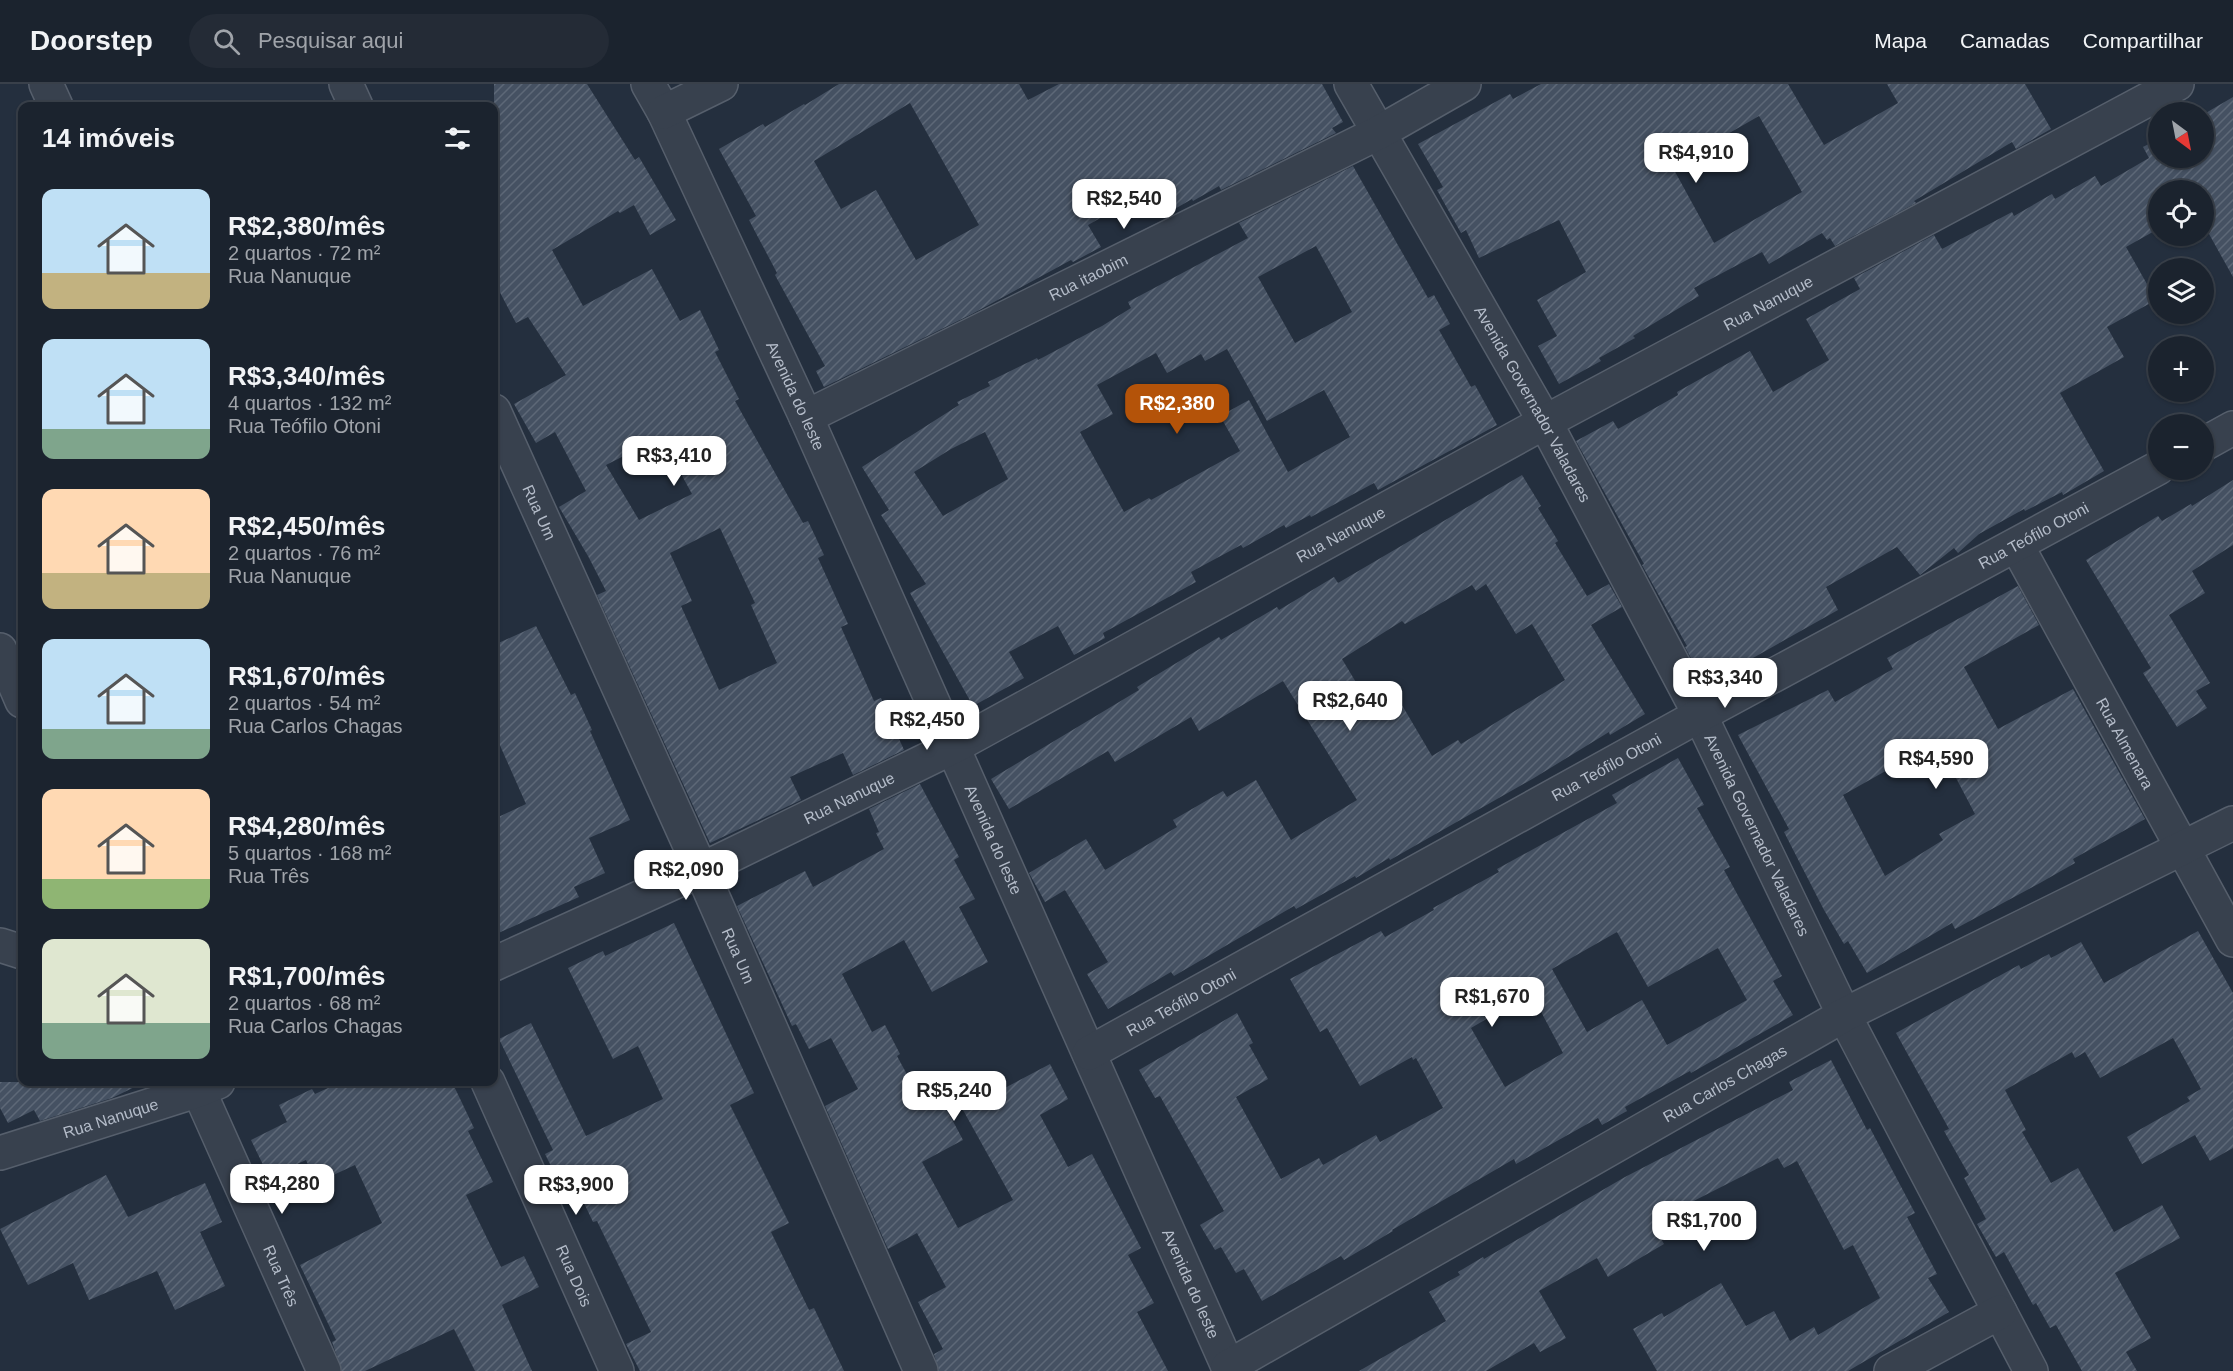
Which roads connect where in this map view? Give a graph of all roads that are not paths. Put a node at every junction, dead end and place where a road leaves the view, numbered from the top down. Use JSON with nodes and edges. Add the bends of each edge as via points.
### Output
{"nodes":[{"id":1,"x":46,"y":84,"type":"edge"},
{"id":2,"x":346,"y":84,"type":"edge"},
{"id":3,"x":648,"y":84,"type":"edge"},
{"id":4,"x":721,"y":84,"type":"edge"},
{"id":5,"x":1351,"y":84,"type":"edge"},
{"id":6,"x":1464,"y":84,"type":"edge"},
{"id":7,"x":2177,"y":84,"type":"edge"},
{"id":8,"x":54,"y":102,"type":"edge"},
{"id":9,"x":354,"y":102,"type":"edge"},
{"id":10,"x":664,"y":112,"type":"junction"},
{"id":11,"x":1378,"y":133,"type":"junction"},
{"id":12,"x":806,"y":417,"type":"junction"},
{"id":13,"x":498,"y":420,"type":"edge"},
{"id":14,"x":1545,"y":422,"type":"junction"},
{"id":15,"x":2233,"y":428,"type":"edge"},
{"id":16,"x":2214,"y":438,"type":"edge"},
{"id":17,"x":2148,"y":474,"type":"edge"},
{"id":18,"x":2017,"y":546,"type":"junction"},
{"id":19,"x":0,"y":650,"type":"edge"},
{"id":20,"x":18,"y":692,"type":"edge"},
{"id":21,"x":1700,"y":715,"type":"junction"},
{"id":22,"x":953,"y":747,"type":"junction"},
{"id":23,"x":2233,"y":823,"type":"edge"},
{"id":24,"x":2183,"y":847,"type":"junction"},
{"id":25,"x":701,"y":870,"type":"junction"},
{"id":26,"x":2233,"y":940,"type":"edge"},
{"id":27,"x":0,"y":945,"type":"edge"},
{"id":28,"x":18,"y":951,"type":"edge"},
{"id":29,"x":498,"y":962,"type":"edge"},
{"id":30,"x":1844,"y":1015,"type":"junction"},
{"id":31,"x":1089,"y":1053,"type":"junction"},
{"id":32,"x":198,"y":1086,"type":"edge"},
{"id":33,"x":205,"y":1086,"type":"edge"},
{"id":34,"x":490,"y":1086,"type":"edge"},
{"id":35,"x":0,"y":1154,"type":"edge"},
{"id":36,"x":2000,"y":1312,"type":"junction"},
{"id":37,"x":1229,"y":1369,"type":"edge"},
{"id":38,"x":324,"y":1371,"type":"edge"},
{"id":39,"x":617,"y":1371,"type":"edge"},
{"id":40,"x":921,"y":1371,"type":"edge"},
{"id":41,"x":1891,"y":1371,"type":"edge"},
{"id":42,"x":2031,"y":1371,"type":"edge"}],
"edges":[{"from":1,"to":8,"type":"street"},
{"from":2,"to":9,"type":"street"},
{"from":3,"to":10,"type":"street","name":"Avenida do leste"},
{"from":4,"to":10,"type":"street"},
{"from":5,"to":11,"type":"street","name":"Avenida Governador Valadares"},
{"from":6,"to":11,"type":"street","name":"Rua itaobim"},
{"from":7,"to":14,"type":"street","name":"Rua Nanuque"},
{"from":10,"to":12,"type":"street","name":"Avenida do leste"},
{"from":11,"to":12,"type":"street","name":"Rua itaobim"},
{"from":11,"to":14,"type":"street","name":"Avenida Governador Valadares"},
{"from":12,"to":22,"type":"street","name":"Avenida do leste"},
{"from":13,"to":25,"type":"street","name":"Rua Um"},
{"from":14,"to":21,"type":"street","name":"Avenida Governador Valadares"},
{"from":14,"to":22,"type":"street","name":"Rua Nanuque"},
{"from":15,"to":16,"type":"street"},
{"from":17,"to":18,"type":"street","name":"Rua Teófilo Otoni"},
{"from":18,"to":21,"type":"street","name":"Rua Teófilo Otoni"},
{"from":18,"to":24,"type":"street","name":"Rua Almenara"},
{"from":19,"to":20,"type":"street"},
{"from":21,"to":30,"type":"street","name":"Avenida Governador Valadares"},
{"from":21,"to":31,"type":"street","name":"Rua Teófilo Otoni"},
{"from":22,"to":25,"type":"street","name":"Rua Nanuque"},
{"from":22,"to":31,"type":"street","name":"Avenida do leste"},
{"from":23,"to":24,"type":"street","name":"Rua Carlos Chagas"},
{"from":24,"to":26,"type":"street","name":"Rua Almenara"},
{"from":24,"to":30,"type":"street","name":"Rua Carlos Chagas"},
{"from":25,"to":29,"type":"street","name":"Rua Nanuque"},
{"from":25,"to":40,"type":"street","name":"Rua Um"},
{"from":27,"to":28,"type":"street"},
{"from":30,"to":36,"type":"street","name":"Avenida Governador Valadares"},
{"from":30,"to":37,"type":"street","name":"Rua Carlos Chagas"},
{"from":31,"to":37,"type":"street","name":"Avenida do leste"},
{"from":32,"to":35,"type":"street","name":"Rua Nanuque"},
{"from":33,"to":38,"type":"street","name":"Rua Três"},
{"from":34,"to":39,"type":"street","name":"Rua Dois"},
{"from":36,"to":41,"type":"street"},
{"from":36,"to":42,"type":"street","name":"Avenida Governador Valadares"}]}
